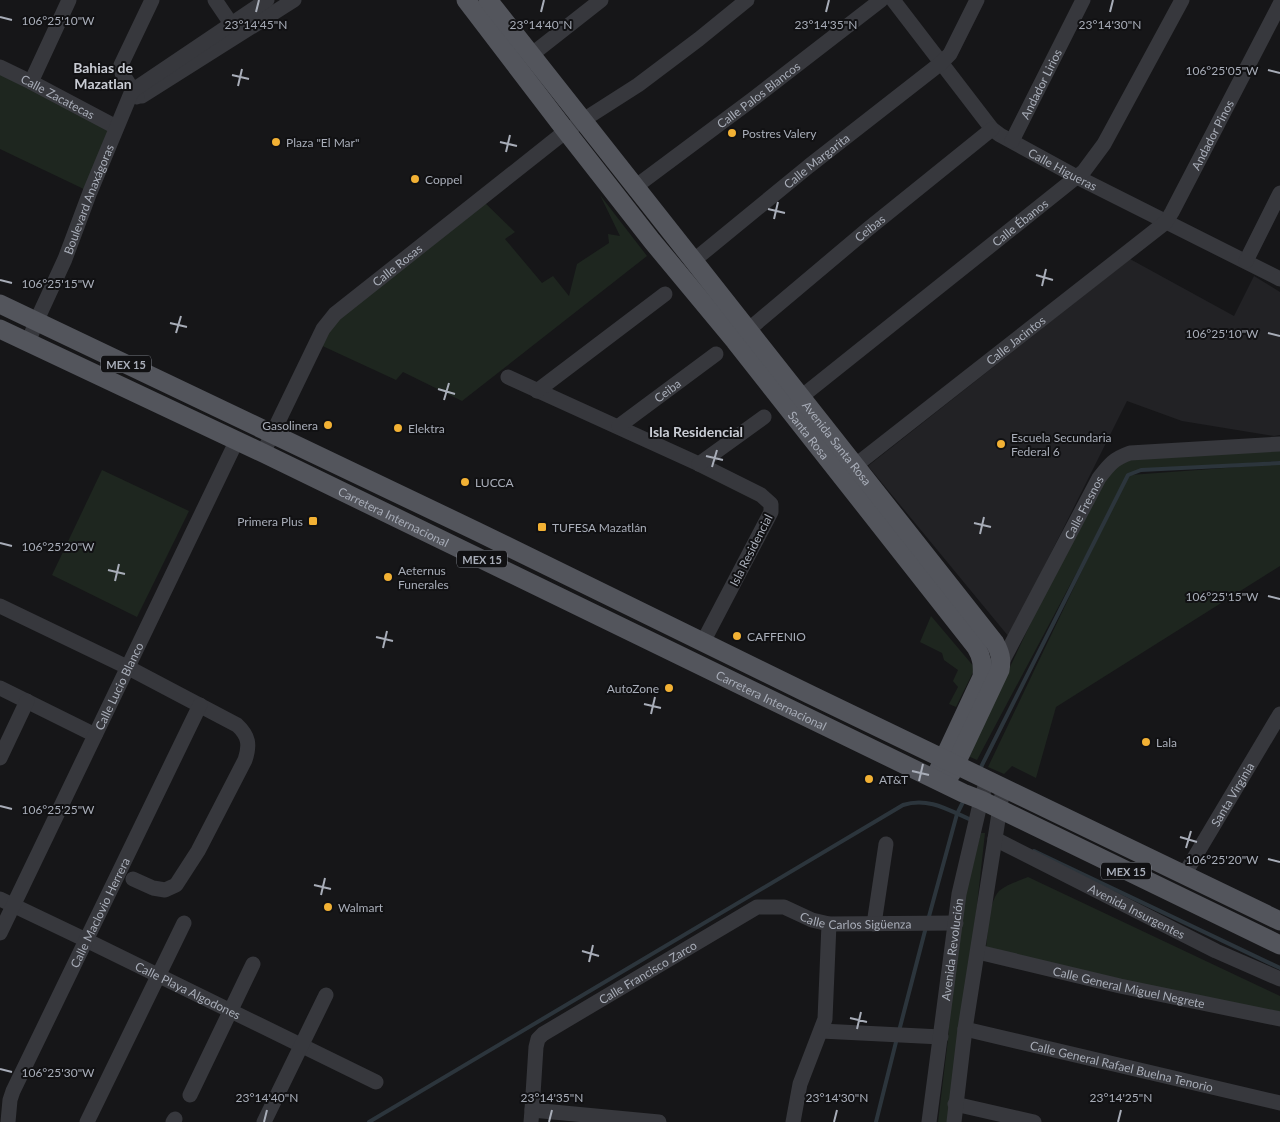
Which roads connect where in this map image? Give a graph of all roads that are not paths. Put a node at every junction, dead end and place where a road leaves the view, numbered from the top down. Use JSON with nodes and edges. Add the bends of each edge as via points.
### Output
{"nodes":[{"id":1,"x":69,"y":0,"type":"edge"},
{"id":2,"x":152,"y":0,"type":"edge"},
{"id":3,"x":215,"y":0,"type":"edge"},
{"id":4,"x":266,"y":0,"type":"edge"},
{"id":5,"x":294,"y":0,"type":"edge"},
{"id":6,"x":466,"y":0,"type":"edge"},
{"id":7,"x":488,"y":0,"type":"edge"},
{"id":8,"x":600,"y":0,"type":"edge"},
{"id":9,"x":747,"y":0,"type":"edge"},
{"id":10,"x":881,"y":0,"type":"edge"},
{"id":11,"x":893,"y":0,"type":"edge"},
{"id":12,"x":977,"y":0,"type":"edge"},
{"id":13,"x":1083,"y":0,"type":"edge"},
{"id":14,"x":1182,"y":0,"type":"edge"},
{"id":15,"x":1280,"y":4,"type":"edge"},
{"id":16,"x":234,"y":29,"type":"junction"},
{"id":17,"x":531,"y":55,"type":"junction"},
{"id":18,"x":941,"y":63,"type":"junction"},
{"id":19,"x":0,"y":67,"type":"edge"},
{"id":20,"x":31,"y":82,"type":"junction"},
{"id":21,"x":132,"y":97,"type":"junction"},
{"id":22,"x":583,"y":121,"type":"junction"},
{"id":23,"x":116,"y":127,"type":"junction"},
{"id":24,"x":992,"y":129,"type":"junction"},
{"id":25,"x":566,"y":131,"type":"junction"},
{"id":26,"x":1012,"y":141,"type":"junction"},
{"id":27,"x":1077,"y":177,"type":"junction"},
{"id":28,"x":635,"y":187,"type":"junction"},
{"id":29,"x":1280,"y":193,"type":"edge"},
{"id":30,"x":1169,"y":217,"type":"junction"},
{"id":31,"x":693,"y":261,"type":"junction"},
{"id":32,"x":1246,"y":261,"type":"junction"},
{"id":33,"x":1280,"y":279,"type":"edge"},
{"id":34,"x":665,"y":294,"type":"dead end"},
{"id":35,"x":0,"y":304,"type":"edge"},
{"id":36,"x":36,"y":322,"type":"junction"},
{"id":37,"x":0,"y":329,"type":"edge"},
{"id":38,"x":742,"y":335,"type":"junction"},
{"id":39,"x":28,"y":343,"type":"junction"},
{"id":40,"x":716,"y":354,"type":"dead end"},
{"id":41,"x":508,"y":377,"type":"dead end"},
{"id":42,"x":537,"y":391,"type":"junction"},
{"id":43,"x":801,"y":397,"type":"junction"},
{"id":44,"x":764,"y":417,"type":"dead end"},
{"id":45,"x":619,"y":426,"type":"junction"},
{"id":46,"x":272,"y":434,"type":"junction"},
{"id":47,"x":237,"y":440,"type":"junction"},
{"id":48,"x":1280,"y":444,"type":"edge"},
{"id":49,"x":263,"y":453,"type":"junction"},
{"id":50,"x":699,"y":464,"type":"junction"},
{"id":51,"x":849,"y":471,"type":"junction"},
{"id":52,"x":476,"y":531,"type":"junction"},
{"id":53,"x":452,"y":545,"type":"junction"},
{"id":54,"x":597,"y":590,"type":"junction"},
{"id":55,"x":0,"y":606,"type":"edge"},
{"id":56,"x":587,"y":609,"type":"junction"},
{"id":57,"x":703,"y":642,"type":"junction"},
{"id":58,"x":1002,"y":662,"type":"junction"},
{"id":59,"x":128,"y":667,"type":"junction"},
{"id":60,"x":983,"y":667,"type":"junction"},
{"id":61,"x":0,"y":688,"type":"edge"},
{"id":62,"x":27,"y":701,"type":"junction"},
{"id":63,"x":200,"y":705,"type":"junction"},
{"id":64,"x":1280,"y":714,"type":"edge"},
{"id":65,"x":95,"y":735,"type":"junction"},
{"id":66,"x":0,"y":758,"type":"edge"},
{"id":67,"x":974,"y":773,"type":"junction"},
{"id":68,"x":940,"y":781,"type":"junction"},
{"id":69,"x":972,"y":796,"type":"junction"},
{"id":70,"x":999,"y":809,"type":"junction"},
{"id":71,"x":995,"y":839,"type":"junction"},
{"id":72,"x":886,"y":844,"type":"dead end"},
{"id":73,"x":1184,"y":875,"type":"junction"},
{"id":74,"x":133,"y":879,"type":"dead end"},
{"id":75,"x":7,"y":903,"type":"edge"},
{"id":76,"x":758,"y":907,"type":"joint"},
{"id":77,"x":1280,"y":921,"type":"edge"},
{"id":78,"x":184,"y":923,"type":"dead end"},
{"id":79,"x":829,"y":924,"type":"junction"},
{"id":80,"x":874,"y":924,"type":"junction"},
{"id":81,"x":956,"y":924,"type":"junction"},
{"id":82,"x":0,"y":933,"type":"edge"},
{"id":83,"x":86,"y":940,"type":"junction"},
{"id":84,"x":1280,"y":945,"type":"edge"},
{"id":85,"x":978,"y":952,"type":"junction"},
{"id":86,"x":253,"y":964,"type":"dead end"},
{"id":87,"x":158,"y":976,"type":"junction"},
{"id":88,"x":1280,"y":979,"type":"edge"},
{"id":89,"x":326,"y":995,"type":"dead end"},
{"id":90,"x":230,"y":1011,"type":"junction"},
{"id":91,"x":1280,"y":1019,"type":"edge"},
{"id":92,"x":965,"y":1029,"type":"junction"},
{"id":93,"x":821,"y":1031,"type":"junction"},
{"id":94,"x":941,"y":1037,"type":"junction"},
{"id":95,"x":302,"y":1046,"type":"junction"},
{"id":96,"x":376,"y":1082,"type":"dead end"},
{"id":97,"x":190,"y":1095,"type":"dead end"},
{"id":98,"x":1280,"y":1103,"type":"edge"},
{"id":99,"x":956,"y":1104,"type":"junction"},
{"id":100,"x":531,"y":1116,"type":"edge"},
{"id":101,"x":8,"y":1122,"type":"edge"},
{"id":102,"x":87,"y":1122,"type":"edge"},
{"id":103,"x":264,"y":1122,"type":"edge"},
{"id":104,"x":659,"y":1122,"type":"edge"},
{"id":105,"x":793,"y":1122,"type":"edge"},
{"id":106,"x":929,"y":1122,"type":"edge"},
{"id":107,"x":954,"y":1122,"type":"edge"},
{"id":108,"x":1034,"y":1122,"type":"edge"}],
"edges":[{"from":1,"to":20,"type":"street"},
{"from":2,"to":21,"type":"street","via":[[122,65]]},
{"from":3,"to":16,"type":"street"},
{"from":4,"to":16,"type":"street"},
{"from":5,"to":16,"type":"street"},
{"from":6,"to":25,"type":"main road","name":"Santa Rosa"},
{"from":7,"to":17,"type":"main road","name":"Avenida Santa Rosa"},
{"from":8,"to":17,"type":"street"},
{"from":9,"to":22,"type":"street","via":[[638,85]]},
{"from":10,"to":28,"type":"street","name":"Calle Palos Blancos"},
{"from":11,"to":18,"type":"street","name":"Calle Higueras"},
{"from":12,"to":18,"type":"street","name":"Calle Margarita","via":[[950,54]]},
{"from":13,"to":26,"type":"street","name":"Andador Lirios"},
{"from":14,"to":27,"type":"street","name":"Calle Ébanos","via":[[1100,150]]},
{"from":15,"to":30,"type":"street","name":"Andador Pinos"},
{"from":16,"to":21,"type":"street"},
{"from":17,"to":22,"type":"main road","name":"Avenida Santa Rosa"},
{"from":18,"to":24,"type":"street","name":"Calle Higueras"},
{"from":18,"to":31,"type":"street","name":"Calle Margarita"},
{"from":19,"to":20,"type":"street","name":"Calle Zacatecas"},
{"from":20,"to":23,"type":"street","name":"Calle Zacatecas"},
{"from":21,"to":23,"type":"street","name":"Boulevard Anaxágoras"},
{"from":22,"to":25,"type":"street"},
{"from":22,"to":28,"type":"main road","name":"Avenida Santa Rosa"},
{"from":23,"to":36,"type":"street","name":"Boulevard Anaxágoras","via":[[66,259]]},
{"from":24,"to":26,"type":"street","name":"Calle Higueras"},
{"from":24,"to":38,"type":"street","name":"Ceibas"},
{"from":25,"to":38,"type":"main road","name":"Santa Rosa","via":[[652,241]]},
{"from":25,"to":46,"type":"street","name":"Calle Rosas","via":[[329,320]]},
{"from":26,"to":27,"type":"street","name":"Calle Higueras"},
{"from":27,"to":30,"type":"street","name":"Calle Higueras"},
{"from":27,"to":43,"type":"street","name":"Calle Ébanos"},
{"from":28,"to":31,"type":"main road","name":"Avenida Santa Rosa"},
{"from":29,"to":32,"type":"street"},
{"from":30,"to":32,"type":"street","name":"Calle Higueras"},
{"from":30,"to":51,"type":"street","name":"Calle Jacintos"},
{"from":31,"to":38,"type":"main road","name":"Avenida Santa Rosa"},
{"from":32,"to":33,"type":"street","name":"Calle Higueras"},
{"from":34,"to":42,"type":"street"},
{"from":35,"to":36,"type":"main road","name":"Carretera Internacional","number":"MEX 15"},
{"from":36,"to":39,"type":"street"},
{"from":36,"to":46,"type":"main road","name":"Carretera Internacional","number":"MEX 15"},
{"from":37,"to":39,"type":"main road","name":"Carretera Internacional","number":"MEX 15"},
{"from":38,"to":43,"type":"main road","name":"Avenida Santa Rosa"},
{"from":38,"to":51,"type":"main road","name":"Santa Rosa"},
{"from":39,"to":47,"type":"main road","name":"Carretera Internacional","number":"MEX 15"},
{"from":40,"to":45,"type":"street","name":"Ceiba"},
{"from":41,"to":42,"type":"street","name":"Isla Residencial"},
{"from":42,"to":45,"type":"street","name":"Isla Residencial"},
{"from":43,"to":51,"type":"main road","name":"Avenida Santa Rosa"},
{"from":44,"to":50,"type":"street"},
{"from":45,"to":50,"type":"street","name":"Isla Residencial"},
{"from":46,"to":49,"type":"street"},
{"from":46,"to":52,"type":"main road","name":"Carretera Internacional","number":"MEX 15"},
{"from":47,"to":49,"type":"main road","name":"Carretera Internacional","number":"MEX 15"},
{"from":47,"to":59,"type":"street","name":"Calle Lucio Blanco"},
{"from":48,"to":58,"type":"street","name":"Calle Fresnos","via":[[1130,453],[1117,458],[1099,478]]},
{"from":49,"to":53,"type":"main road","name":"Carretera Internacional","number":"MEX 15"},
{"from":50,"to":57,"type":"street","name":"Isla Residencial","via":[[761,495],[771,504],[772,512]]},
{"from":51,"to":58,"type":"main road","name":"Avenida Santa Rosa","via":[[995,643]]},
{"from":51,"to":60,"type":"main road","name":"Santa Rosa","via":[[976,647]]},
{"from":52,"to":53,"type":"main road"},
{"from":52,"to":54,"type":"main road","name":"Carretera Internacional","number":"MEX 15"},
{"from":53,"to":56,"type":"main road","name":"Carretera Internacional","number":"MEX 15"},
{"from":54,"to":56,"type":"main road"},
{"from":54,"to":57,"type":"main road","name":"Carretera Internacional","number":"MEX 15"},
{"from":55,"to":59,"type":"street"},
{"from":56,"to":68,"type":"main road","name":"Carretera Internacional","number":"MEX 15"},
{"from":57,"to":67,"type":"main road","name":"Carretera Internacional","number":"MEX 15"},
{"from":58,"to":60,"type":"street"},
{"from":58,"to":67,"type":"main road"},
{"from":59,"to":63,"type":"street"},
{"from":59,"to":65,"type":"street","name":"Calle Lucio Blanco"},
{"from":60,"to":67,"type":"main road"},
{"from":61,"to":62,"type":"street"},
{"from":62,"to":65,"type":"street"},
{"from":62,"to":66,"type":"street"},
{"from":63,"to":74,"type":"street","via":[[245,732],[249,750],[198,850],[176,885],[165,890]]},
{"from":63,"to":83,"type":"street","name":"Calle Maclovio Herrera"},
{"from":64,"to":73,"type":"street","name":"Santa Virginia"},
{"from":65,"to":75,"type":"street","name":"Calle Lucio Blanco"},
{"from":67,"to":68,"type":"main road"},
{"from":67,"to":69,"type":"street","name":"Avenida Revolución"},
{"from":67,"to":70,"type":"street","name":"Avenida Revolución"},
{"from":67,"to":73,"type":"main road","name":"Carretera Internacional","number":"MEX 15"},
{"from":68,"to":69,"type":"main road","name":"Carretera Internacional","number":"MEX 15"},
{"from":69,"to":70,"type":"main road","name":"Carretera Internacional","number":"MEX 15"},
{"from":69,"to":81,"type":"street","name":"Avenida Revolución"},
{"from":70,"to":71,"type":"street","name":"Avenida Revolución"},
{"from":70,"to":84,"type":"main road","name":"Carretera Internacional","number":"MEX 15"},
{"from":71,"to":85,"type":"street","name":"Avenida Revolución"},
{"from":71,"to":88,"type":"street","name":"Avenida Insurgentes","via":[[1216,951]]},
{"from":72,"to":80,"type":"street"},
{"from":73,"to":77,"type":"main road","name":"Carretera Internacional","number":"MEX 15"},
{"from":75,"to":82,"type":"street","name":"Calle Lucio Blanco"},
{"from":75,"to":83,"type":"street","name":"Calle Playa Algodones"},
{"from":76,"to":79,"type":"street","name":"Calle Carlos Sigüenza","via":[[784,907]]},
{"from":76,"to":100,"type":"street","name":"Calle Francisco Zarco","via":[[543,1034],[538,1039]]},
{"from":78,"to":87,"type":"street"},
{"from":79,"to":80,"type":"street","name":"Calle Carlos Sigüenza"},
{"from":79,"to":93,"type":"street","via":[[826,1006]]},
{"from":80,"to":81,"type":"street","name":"Calle Carlos Sigüenza"},
{"from":81,"to":94,"type":"street","name":"Avenida Revolución"},
{"from":83,"to":87,"type":"street","name":"Calle Playa Algodones"},
{"from":83,"to":101,"type":"street","name":"Calle Maclovio Herrera","via":[[13,1091]]},
{"from":85,"to":91,"type":"street","name":"Calle General Miguel Negrete"},
{"from":85,"to":92,"type":"street","name":"Avenida Revolución"},
{"from":86,"to":90,"type":"street"},
{"from":87,"to":90,"type":"street","name":"Calle Playa Algodones"},
{"from":87,"to":102,"type":"street"},
{"from":89,"to":95,"type":"street"},
{"from":90,"to":95,"type":"street","name":"Calle Playa Algodones"},
{"from":90,"to":97,"type":"street"},
{"from":92,"to":98,"type":"street","name":"Calle General Rafael Buelna Tenorio"},
{"from":92,"to":99,"type":"street","name":"Avenida Revolución"},
{"from":93,"to":94,"type":"street"},
{"from":93,"to":105,"type":"street","via":[[800,1084]]},
{"from":94,"to":106,"type":"street","name":"Avenida Revolución"},
{"from":95,"to":96,"type":"street","name":"Calle Playa Algodones"},
{"from":95,"to":103,"type":"street"},
{"from":99,"to":107,"type":"street","name":"Avenida Revolución"},
{"from":99,"to":108,"type":"street"},
{"from":100,"to":104,"type":"street"}]}
